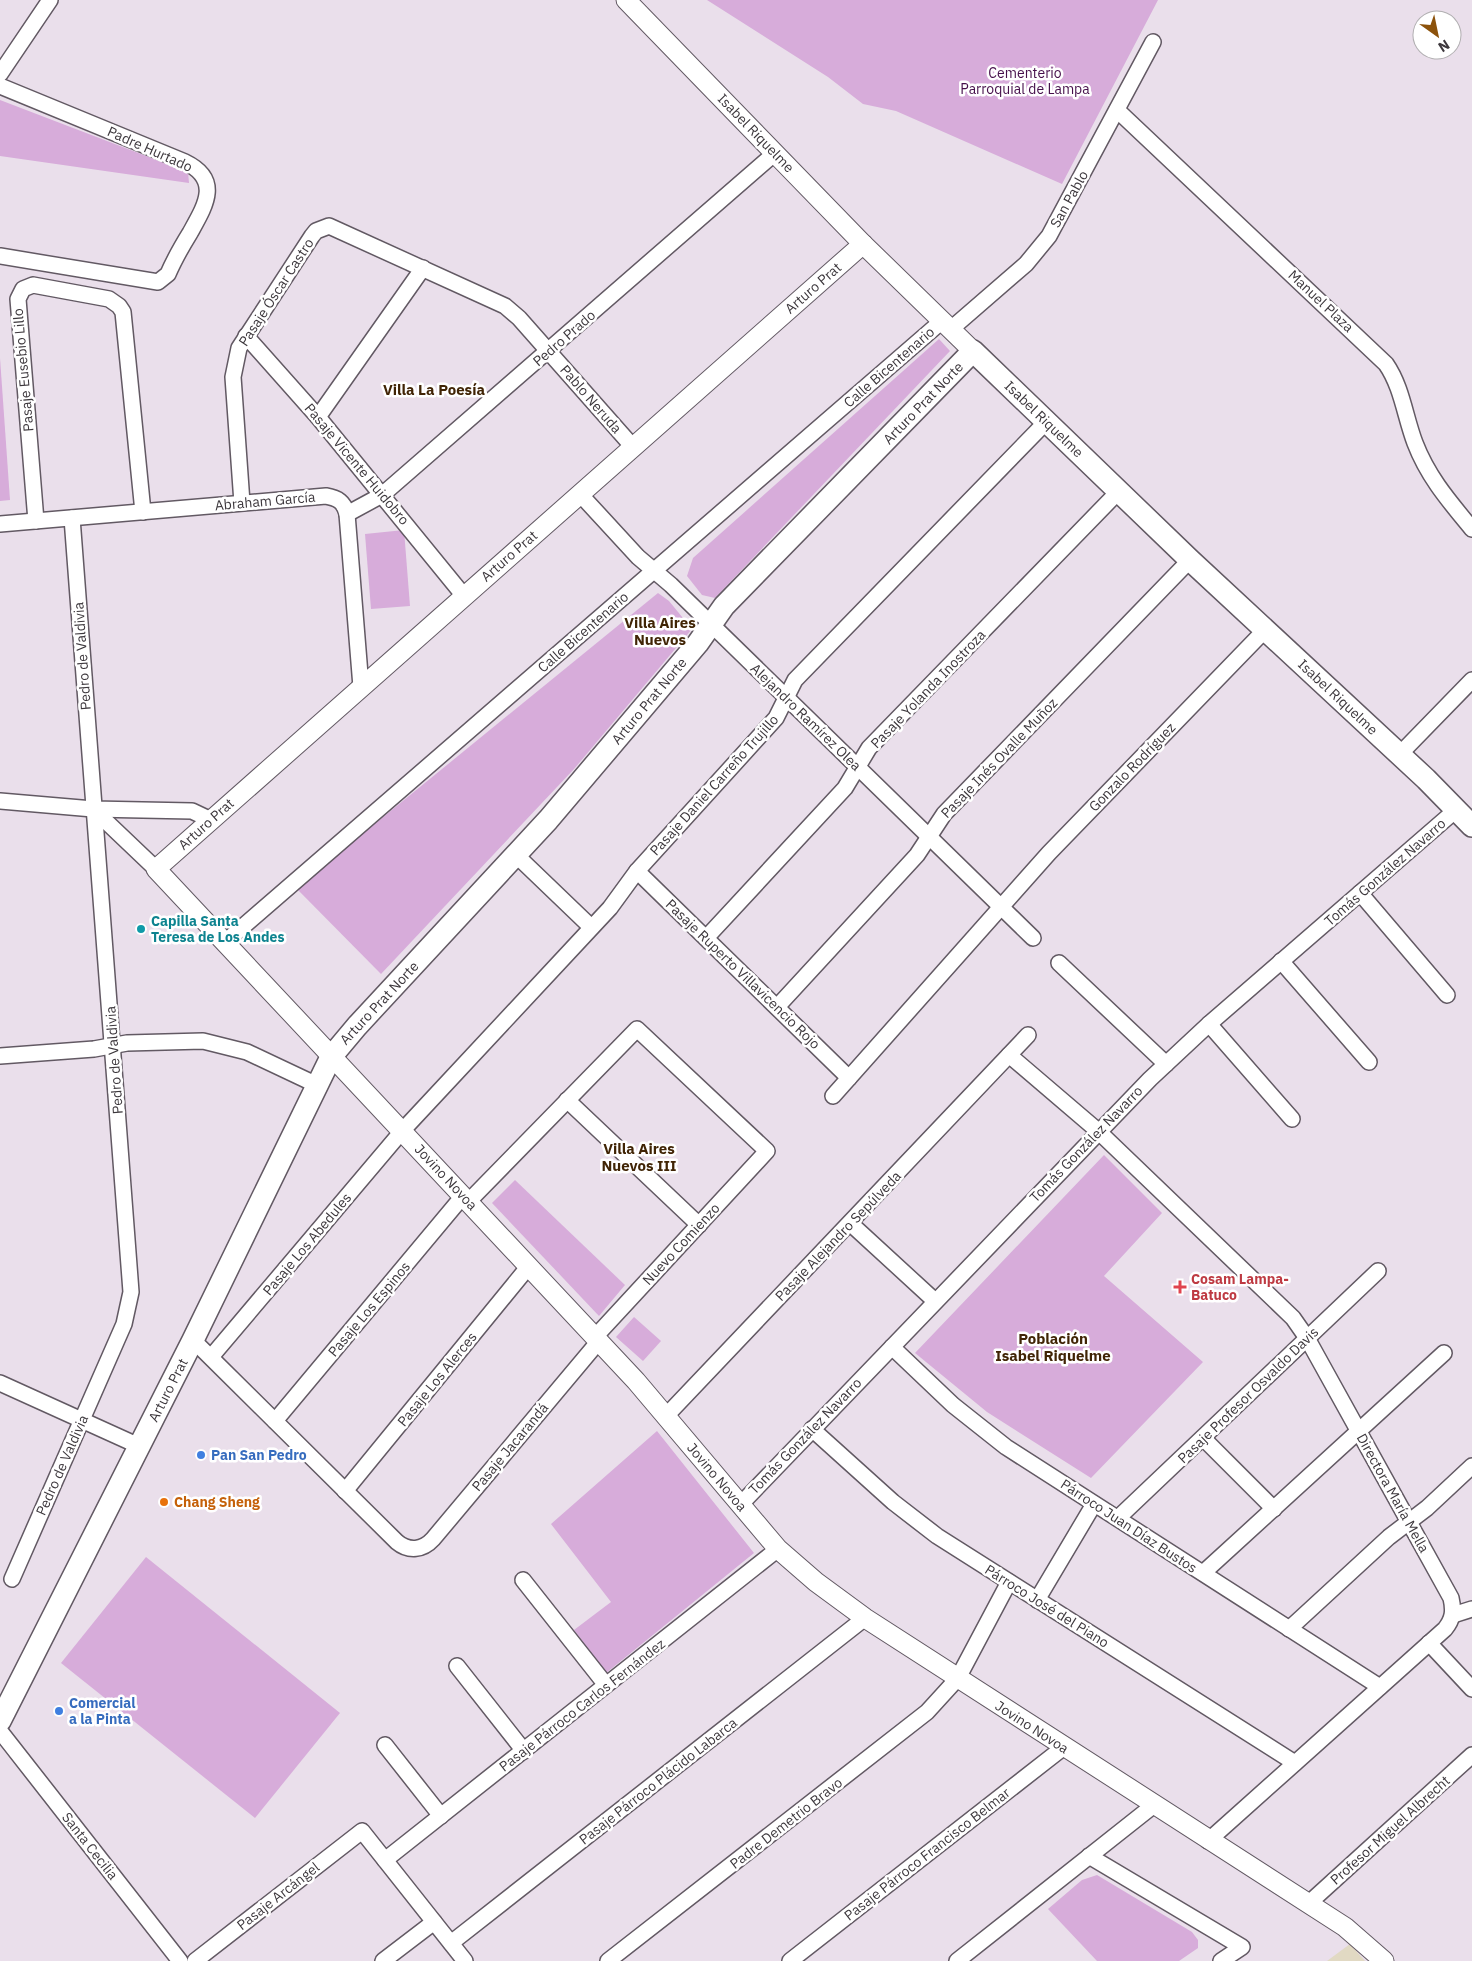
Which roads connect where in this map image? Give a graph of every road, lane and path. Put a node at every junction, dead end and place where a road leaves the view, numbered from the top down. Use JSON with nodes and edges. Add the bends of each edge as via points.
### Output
{"nodes":[{"id":1,"x":50,"y":0,"type":"edge"},
{"id":2,"x":633,"y":3,"type":"edge"},
{"id":3,"x":1153,"y":42,"type":"dead end"},
{"id":4,"x":0,"y":74,"type":"edge"},
{"id":5,"x":0,"y":86,"type":"edge"},
{"id":6,"x":1117,"y":110,"type":"junction"},
{"id":7,"x":775,"y":153,"type":"junction"},
{"id":8,"x":863,"y":244,"type":"junction"},
{"id":9,"x":0,"y":256,"type":"edge"},
{"id":10,"x":423,"y":268,"type":"junction"},
{"id":11,"x":946,"y":325,"type":"junction"},
{"id":12,"x":246,"y":336,"type":"junction"},
{"id":13,"x":974,"y":351,"type":"junction"},
{"id":14,"x":549,"y":352,"type":"junction"},
{"id":15,"x":318,"y":417,"type":"junction"},
{"id":16,"x":1047,"y":421,"type":"junction"},
{"id":17,"x":633,"y":447,"type":"junction"},
{"id":18,"x":1119,"y":492,"type":"junction"},
{"id":19,"x":580,"y":494,"type":"junction"},
{"id":20,"x":382,"y":495,"type":"junction"},
{"id":21,"x":242,"y":503,"type":"junction"},
{"id":22,"x":143,"y":512,"type":"junction"},
{"id":23,"x":347,"y":514,"type":"junction"},
{"id":24,"x":72,"y":518,"type":"junction"},
{"id":25,"x":36,"y":521,"type":"junction"},
{"id":26,"x":0,"y":524,"type":"edge"},
{"id":27,"x":1472,"y":529,"type":"edge"},
{"id":28,"x":1190,"y":560,"type":"junction"},
{"id":29,"x":654,"y":571,"type":"junction"},
{"id":30,"x":464,"y":596,"type":"junction"},
{"id":31,"x":711,"y":624,"type":"junction"},
{"id":32,"x":1265,"y":630,"type":"junction"},
{"id":33,"x":1472,"y":680,"type":"edge"},
{"id":34,"x":361,"y":687,"type":"junction"},
{"id":35,"x":786,"y":698,"type":"junction"},
{"id":36,"x":1400,"y":754,"type":"junction"},
{"id":37,"x":858,"y":767,"type":"junction"},
{"id":38,"x":0,"y":801,"type":"edge"},
{"id":39,"x":94,"y":809,"type":"junction"},
{"id":40,"x":1457,"y":809,"type":"junction"},
{"id":41,"x":211,"y":820,"type":"junction"},
{"id":42,"x":1472,"y":826,"type":"edge"},
{"id":43,"x":929,"y":837,"type":"junction"},
{"id":44,"x":516,"y":855,"type":"junction"},
{"id":45,"x":156,"y":869,"type":"junction"},
{"id":46,"x":637,"y":871,"type":"junction"},
{"id":47,"x":1360,"y":893,"type":"junction"},
{"id":48,"x":1001,"y":907,"type":"junction"},
{"id":49,"x":591,"y":927,"type":"junction"},
{"id":50,"x":706,"y":938,"type":"junction"},
{"id":51,"x":1033,"y":938,"type":"dead end"},
{"id":52,"x":224,"y":943,"type":"junction"},
{"id":53,"x":1282,"y":961,"type":"junction"},
{"id":54,"x":1059,"y":963,"type":"dead end"},
{"id":55,"x":1447,"y":995,"type":"dead end"},
{"id":56,"x":777,"y":1007,"type":"junction"},
{"id":57,"x":1209,"y":1024,"type":"junction"},
{"id":58,"x":1028,"y":1035,"type":"dead end"},
{"id":59,"x":113,"y":1046,"type":"junction"},
{"id":60,"x":1009,"y":1055,"type":"junction"},
{"id":61,"x":0,"y":1056,"type":"edge"},
{"id":62,"x":330,"y":1057,"type":"junction"},
{"id":63,"x":1369,"y":1062,"type":"dead end"},
{"id":64,"x":1166,"y":1064,"type":"junction"},
{"id":65,"x":849,"y":1078,"type":"junction"},
{"id":66,"x":317,"y":1085,"type":"junction"},
{"id":67,"x":834,"y":1096,"type":"dead end"},
{"id":68,"x":567,"y":1100,"type":"junction"},
{"id":69,"x":1292,"y":1119,"type":"dead end"},
{"id":70,"x":403,"y":1130,"type":"junction"},
{"id":71,"x":1098,"y":1131,"type":"junction"},
{"id":72,"x":466,"y":1199,"type":"junction"},
{"id":73,"x":850,"y":1223,"type":"junction"},
{"id":74,"x":698,"y":1225,"type":"junction"},
{"id":75,"x":529,"y":1266,"type":"junction"},
{"id":76,"x":1378,"y":1271,"type":"dead end"},
{"id":77,"x":935,"y":1301,"type":"junction"},
{"id":78,"x":1307,"y":1338,"type":"junction"},
{"id":79,"x":597,"y":1339,"type":"junction"},
{"id":80,"x":193,"y":1340,"type":"junction"},
{"id":81,"x":892,"y":1347,"type":"junction"},
{"id":82,"x":1444,"y":1353,"type":"dead end"},
{"id":83,"x":211,"y":1358,"type":"junction"},
{"id":84,"x":0,"y":1383,"type":"edge"},
{"id":85,"x":666,"y":1416,"type":"junction"},
{"id":86,"x":81,"y":1420,"type":"junction"},
{"id":87,"x":275,"y":1421,"type":"junction"},
{"id":88,"x":812,"y":1430,"type":"junction"},
{"id":89,"x":1359,"y":1431,"type":"junction"},
{"id":90,"x":1203,"y":1438,"type":"junction"},
{"id":91,"x":140,"y":1446,"type":"junction"},
{"id":92,"x":1472,"y":1466,"type":"edge"},
{"id":93,"x":345,"y":1491,"type":"junction"},
{"id":94,"x":1094,"y":1504,"type":"junction"},
{"id":95,"x":740,"y":1505,"type":"junction"},
{"id":96,"x":1274,"y":1509,"type":"junction"},
{"id":97,"x":1118,"y":1518,"type":"junction"},
{"id":98,"x":1408,"y":1522,"type":"junction"},
{"id":99,"x":778,"y":1549,"type":"junction"},
{"id":100,"x":1203,"y":1573,"type":"junction"},
{"id":101,"x":12,"y":1578,"type":"dead end"},
{"id":102,"x":523,"y":1580,"type":"dead end"},
{"id":103,"x":1010,"y":1582,"type":"junction"},
{"id":104,"x":1037,"y":1600,"type":"junction"},
{"id":105,"x":1472,"y":1609,"type":"edge"},
{"id":106,"x":1453,"y":1615,"type":"junction"},
{"id":107,"x":865,"y":1618,"type":"junction"},
{"id":108,"x":1289,"y":1629,"type":"junction"},
{"id":109,"x":1429,"y":1643,"type":"junction"},
{"id":110,"x":457,"y":1666,"type":"dead end"},
{"id":111,"x":958,"y":1678,"type":"junction"},
{"id":112,"x":606,"y":1685,"type":"junction"},
{"id":113,"x":1380,"y":1687,"type":"junction"},
{"id":114,"x":1472,"y":1689,"type":"edge"},
{"id":115,"x":0,"y":1721,"type":"edge"},
{"id":116,"x":0,"y":1731,"type":"edge"},
{"id":117,"x":385,"y":1745,"type":"dead end"},
{"id":118,"x":1064,"y":1747,"type":"junction"},
{"id":119,"x":524,"y":1751,"type":"junction"},
{"id":120,"x":1472,"y":1756,"type":"edge"},
{"id":121,"x":1295,"y":1763,"type":"junction"},
{"id":122,"x":1154,"y":1805,"type":"junction"},
{"id":123,"x":441,"y":1816,"type":"junction"},
{"id":124,"x":1208,"y":1841,"type":"junction"},
{"id":125,"x":1089,"y":1856,"type":"junction"},
{"id":126,"x":385,"y":1860,"type":"junction"},
{"id":127,"x":1308,"y":1904,"type":"junction"},
{"id":128,"x":434,"y":1922,"type":"junction"},
{"id":129,"x":451,"y":1943,"type":"junction"},
{"id":130,"x":180,"y":1961,"type":"edge"},
{"id":131,"x":195,"y":1961,"type":"edge"},
{"id":132,"x":383,"y":1961,"type":"edge"},
{"id":133,"x":465,"y":1961,"type":"edge"},
{"id":134,"x":608,"y":1961,"type":"edge"},
{"id":135,"x":790,"y":1961,"type":"edge"},
{"id":136,"x":958,"y":1961,"type":"edge"},
{"id":137,"x":1221,"y":1961,"type":"edge"},
{"id":138,"x":1384,"y":1961,"type":"edge"}],
"edges":[{"from":1,"to":4,"type":"street"},
{"from":2,"to":7,"type":"street","name":"Isabel Riquelme"},
{"from":3,"to":6,"type":"street","name":"San Pablo"},
{"from":5,"to":9,"type":"street","name":"Padre Hurtado","via":[[185,162],[201,173],[208,190],[205,207],[168,274],[158,282]]},
{"from":6,"to":11,"type":"street","name":"San Pablo","via":[[1049,236],[1026,264]]},
{"from":6,"to":27,"type":"street","name":"Manuel Plaza","via":[[1386,364],[1396,380],[1408,426],[1430,475]]},
{"from":7,"to":8,"type":"street","name":"Isabel Riquelme"},
{"from":7,"to":14,"type":"street","name":"Pedro Prado"},
{"from":8,"to":11,"type":"street","name":"Isabel Riquelme"},
{"from":8,"to":17,"type":"street","name":"Arturo Prat"},
{"from":10,"to":12,"type":"street","name":"Pasaje Óscar Castro","via":[[336,228],[322,228],[312,236]]},
{"from":10,"to":14,"type":"street","name":"Pasaje Óscar Castro","via":[[505,306]]},
{"from":10,"to":15,"type":"street"},
{"from":11,"to":13,"type":"street","name":"Isabel Riquelme"},
{"from":11,"to":29,"type":"street","name":"Calle Bicentenario"},
{"from":12,"to":15,"type":"street","name":"Pasaje Vicente Huidobro"},
{"from":12,"to":21,"type":"street","name":"Pasaje Óscar Castro","via":[[235,357],[233,377]]},
{"from":13,"to":16,"type":"main road","name":"Isabel Riquelme"},
{"from":13,"to":31,"type":"main road","name":"Arturo Prat Norte","via":[[724,606]]},
{"from":14,"to":17,"type":"street","name":"Pablo Neruda"},
{"from":14,"to":20,"type":"street","name":"Pedro Prado"},
{"from":15,"to":20,"type":"street","name":"Pasaje Vicente Huidobro"},
{"from":16,"to":18,"type":"main road","name":"Isabel Riquelme"},
{"from":16,"to":35,"type":"street","name":"Pasaje Daniel Carreño Trujillo","via":[[796,680]]},
{"from":17,"to":19,"type":"street","name":"Arturo Prat"},
{"from":18,"to":28,"type":"main road","name":"Isabel Riquelme"},
{"from":18,"to":37,"type":"street","name":"Pasaje Yolanda Inostroza","via":[[869,748]]},
{"from":19,"to":29,"type":"street","name":"Alejandro Ramírez Olea"},
{"from":19,"to":30,"type":"street","name":"Arturo Prat"},
{"from":20,"to":23,"type":"street","name":"Pedro Prado"},
{"from":20,"to":30,"type":"street","name":"Pasaje Vicente Huidobro"},
{"from":21,"to":22,"type":"street","name":"Abraham García"},
{"from":21,"to":23,"type":"street","name":"Abraham García","via":[[326,496],[340,501]]},
{"from":22,"to":24,"type":"street","name":"Abraham García"},
{"from":22,"to":25,"type":"street","name":"Pasaje Eusebio Lillo","via":[[123,312],[108,299],[34,285],[22,289],[18,299]]},
{"from":23,"to":34,"type":"street"},
{"from":24,"to":25,"type":"street","name":"Abraham García"},
{"from":24,"to":39,"type":"street","name":"Pedro de Valdivia"},
{"from":25,"to":26,"type":"street","name":"Abraham García"},
{"from":28,"to":32,"type":"main road","name":"Isabel Riquelme"},
{"from":28,"to":43,"type":"street","name":"Pasaje Inés Ovalle Muñoz","via":[[944,814]]},
{"from":29,"to":31,"type":"street","name":"Alejandro Ramírez Olea"},
{"from":29,"to":52,"type":"street","name":"Calle Bicentenario"},
{"from":30,"to":34,"type":"street","name":"Arturo Prat"},
{"from":31,"to":35,"type":"street","name":"Alejandro Ramírez Olea"},
{"from":31,"to":44,"type":"main road","name":"Arturo Prat Norte","via":[[584,779]]},
{"from":32,"to":36,"type":"main road","name":"Isabel Riquelme"},
{"from":32,"to":48,"type":"street","name":"Gonzalo Rodríguez","via":[[1048,853]]},
{"from":33,"to":36,"type":"street"},
{"from":34,"to":41,"type":"street","name":"Arturo Prat"},
{"from":35,"to":37,"type":"street","name":"Alejandro Ramírez Olea"},
{"from":35,"to":46,"type":"street","name":"Pasaje Daniel Carreño Trujillo","via":[[776,718]]},
{"from":36,"to":40,"type":"main road","name":"Isabel Riquelme"},
{"from":37,"to":43,"type":"street","name":"Alejandro Ramírez Olea"},
{"from":37,"to":50,"type":"street","name":"Pasaje Yolanda Inostroza","via":[[845,788]]},
{"from":38,"to":39,"type":"street"},
{"from":39,"to":41,"type":"street","via":[[192,811]]},
{"from":39,"to":45,"type":"street"},
{"from":39,"to":59,"type":"street","name":"Pedro de Valdivia"},
{"from":40,"to":42,"type":"main road","name":"Isabel Riquelme"},
{"from":40,"to":47,"type":"street","name":"Tomás González Navarro"},
{"from":41,"to":45,"type":"street","name":"Arturo Prat"},
{"from":43,"to":48,"type":"street","name":"Alejandro Ramírez Olea"},
{"from":43,"to":56,"type":"street","name":"Pasaje Inés Ovalle Muñoz","via":[[917,855]]},
{"from":44,"to":49,"type":"street"},
{"from":44,"to":62,"type":"main road","name":"Arturo Prat Norte"},
{"from":45,"to":52,"type":"street","name":"Jovino Novoa"},
{"from":46,"to":49,"type":"street","name":"Pasaje Daniel Carreño Trujillo","via":[[610,908]]},
{"from":46,"to":50,"type":"street","name":"Pasaje Ruperto Villavicencio Rojo"},
{"from":47,"to":53,"type":"street","name":"Tomás González Navarro"},
{"from":47,"to":55,"type":"street"},
{"from":48,"to":51,"type":"street","name":"Alejandro Ramírez Olea"},
{"from":48,"to":65,"type":"street"},
{"from":49,"to":70,"type":"street","name":"Pasaje Daniel Carreño Trujillo"},
{"from":50,"to":56,"type":"street","name":"Pasaje Ruperto Villavicencio Rojo"},
{"from":52,"to":62,"type":"street","name":"Jovino Novoa"},
{"from":53,"to":57,"type":"street","name":"Tomás González Navarro"},
{"from":53,"to":63,"type":"street"},
{"from":54,"to":64,"type":"street"},
{"from":56,"to":65,"type":"street","name":"Pasaje Ruperto Villavicencio Rojo"},
{"from":57,"to":64,"type":"street","name":"Tomás González Navarro"},
{"from":57,"to":69,"type":"street"},
{"from":58,"to":60,"type":"street","name":"Pasaje Alejandro Sepúlveda"},
{"from":59,"to":61,"type":"street"},
{"from":59,"to":66,"type":"street","via":[[188,1040],[219,1044],[247,1052]]},
{"from":59,"to":86,"type":"street","name":"Pedro de Valdivia","via":[[131,1292],[124,1324]]},
{"from":60,"to":71,"type":"street"},
{"from":60,"to":73,"type":"street","name":"Pasaje Alejandro Sepúlveda"},
{"from":62,"to":66,"type":"main road","name":"Arturo Prat"},
{"from":62,"to":70,"type":"street","name":"Jovino Novoa"},
{"from":64,"to":71,"type":"street","name":"Tomás González Navarro"},
{"from":65,"to":67,"type":"street"},
{"from":66,"to":80,"type":"main road","name":"Arturo Prat"},
{"from":68,"to":72,"type":"street"},
{"from":68,"to":74,"type":"street"},
{"from":68,"to":74,"type":"street","name":"Nuevo Comienzo","via":[[637,1029],[767,1150]]},
{"from":70,"to":72,"type":"street","name":"Jovino Novoa"},
{"from":70,"to":83,"type":"street","name":"Pasaje Los Abedules"},
{"from":71,"to":77,"type":"street","name":"Tomás González Navarro"},
{"from":71,"to":78,"type":"street","name":"Directora María Mella","via":[[1284,1307]]},
{"from":72,"to":75,"type":"street","name":"Jovino Novoa"},
{"from":72,"to":87,"type":"street","name":"Pasaje Los Espinos"},
{"from":73,"to":77,"type":"street"},
{"from":73,"to":85,"type":"street","name":"Pasaje Alejandro Sepúlveda"},
{"from":74,"to":79,"type":"street","name":"Nuevo Comienzo"},
{"from":75,"to":79,"type":"street","name":"Jovino Novoa"},
{"from":75,"to":93,"type":"street","name":"Pasaje Los Alerces"},
{"from":76,"to":78,"type":"street","name":"Pasaje Profesor Osvaldo Davis"},
{"from":77,"to":81,"type":"street","name":"Tomás González Navarro"},
{"from":78,"to":89,"type":"street","name":"Directora María Mella"},
{"from":78,"to":90,"type":"street","name":"Pasaje Profesor Osvaldo Davis"},
{"from":79,"to":85,"type":"street","name":"Jovino Novoa"},
{"from":79,"to":93,"type":"street","name":"Pasaje Jacarandá","via":[[429,1544],[417,1549],[402,1546]]},
{"from":80,"to":83,"type":"street"},
{"from":80,"to":91,"type":"main road","name":"Arturo Prat"},
{"from":81,"to":88,"type":"street","name":"Tomás González Navarro"},
{"from":81,"to":94,"type":"street","name":"Párroco Juan Díaz Bustos","via":[[987,1433]]},
{"from":82,"to":89,"type":"street"},
{"from":83,"to":87,"type":"street"},
{"from":84,"to":86,"type":"street"},
{"from":85,"to":95,"type":"street","name":"Jovino Novoa"},
{"from":86,"to":91,"type":"street"},
{"from":86,"to":101,"type":"street","name":"Pedro de Valdivia"},
{"from":87,"to":93,"type":"street"},
{"from":88,"to":95,"type":"street","name":"Tomás González Navarro"},
{"from":88,"to":103,"type":"street","name":"Párroco José del Piano","via":[[916,1520]]},
{"from":89,"to":96,"type":"street"},
{"from":89,"to":98,"type":"street","name":"Directora María Mella"},
{"from":90,"to":96,"type":"street"},
{"from":90,"to":97,"type":"street","name":"Pasaje Profesor Osvaldo Davis"},
{"from":91,"to":115,"type":"main road","name":"Arturo Prat"},
{"from":92,"to":98,"type":"street"},
{"from":94,"to":97,"type":"street","name":"Párroco Juan Díaz Bustos"},
{"from":94,"to":104,"type":"street"},
{"from":95,"to":99,"type":"street","name":"Jovino Novoa"},
{"from":96,"to":100,"type":"street"},
{"from":97,"to":100,"type":"street","name":"Párroco Juan Díaz Bustos"},
{"from":98,"to":106,"type":"street","name":"Directora María Mella","via":[[1451,1598]]},
{"from":98,"to":108,"type":"street"},
{"from":99,"to":107,"type":"street","name":"Jovino Novoa"},
{"from":99,"to":112,"type":"street","name":"Pasaje Párroco Carlos Fernández"},
{"from":100,"to":108,"type":"street","name":"Párroco Juan Díaz Bustos"},
{"from":102,"to":112,"type":"street"},
{"from":103,"to":104,"type":"street","name":"Párroco José del Piano"},
{"from":103,"to":111,"type":"street","name":"Padre Demetrio Bravo"},
{"from":104,"to":121,"type":"street","name":"Párroco José del Piano"},
{"from":105,"to":106,"type":"street"},
{"from":106,"to":109,"type":"street"},
{"from":107,"to":111,"type":"street","name":"Jovino Novoa"},
{"from":107,"to":129,"type":"street","name":"Pasaje Párroco Plácido Labarca"},
{"from":108,"to":113,"type":"street","name":"Párroco Juan Díaz Bustos"},
{"from":109,"to":113,"type":"street"},
{"from":109,"to":114,"type":"street"},
{"from":110,"to":119,"type":"street"},
{"from":111,"to":118,"type":"street","name":"Jovino Novoa"},
{"from":111,"to":134,"type":"street","name":"Padre Demetrio Bravo","via":[[940,1700],[912,1725]]},
{"from":112,"to":119,"type":"street","name":"Pasaje Párroco Carlos Fernández"},
{"from":113,"to":121,"type":"street"},
{"from":116,"to":130,"type":"street","name":"Santa Cecilia"},
{"from":117,"to":123,"type":"street"},
{"from":118,"to":122,"type":"street","name":"Jovino Novoa"},
{"from":118,"to":135,"type":"street","name":"Pasaje Párroco Francisco Belmar"},
{"from":119,"to":123,"type":"street","name":"Pasaje Párroco Carlos Fernández"},
{"from":120,"to":127,"type":"street","name":"Profesor Miguel Albrecht"},
{"from":121,"to":124,"type":"street"},
{"from":122,"to":124,"type":"street","name":"Jovino Novoa"},
{"from":122,"to":125,"type":"street"},
{"from":123,"to":126,"type":"street","name":"Pasaje Párroco Carlos Fernández"},
{"from":124,"to":127,"type":"street","name":"Jovino Novoa"},
{"from":125,"to":136,"type":"street"},
{"from":125,"to":137,"type":"street","via":[[1242,1947]]},
{"from":126,"to":128,"type":"street"},
{"from":126,"to":131,"type":"street","name":"Pasaje Arcángel","via":[[362,1831]]},
{"from":127,"to":138,"type":"street","name":"Jovino Novoa","via":[[1345,1927]]},
{"from":128,"to":129,"type":"street"},
{"from":128,"to":132,"type":"street"},
{"from":129,"to":133,"type":"street"}]}
